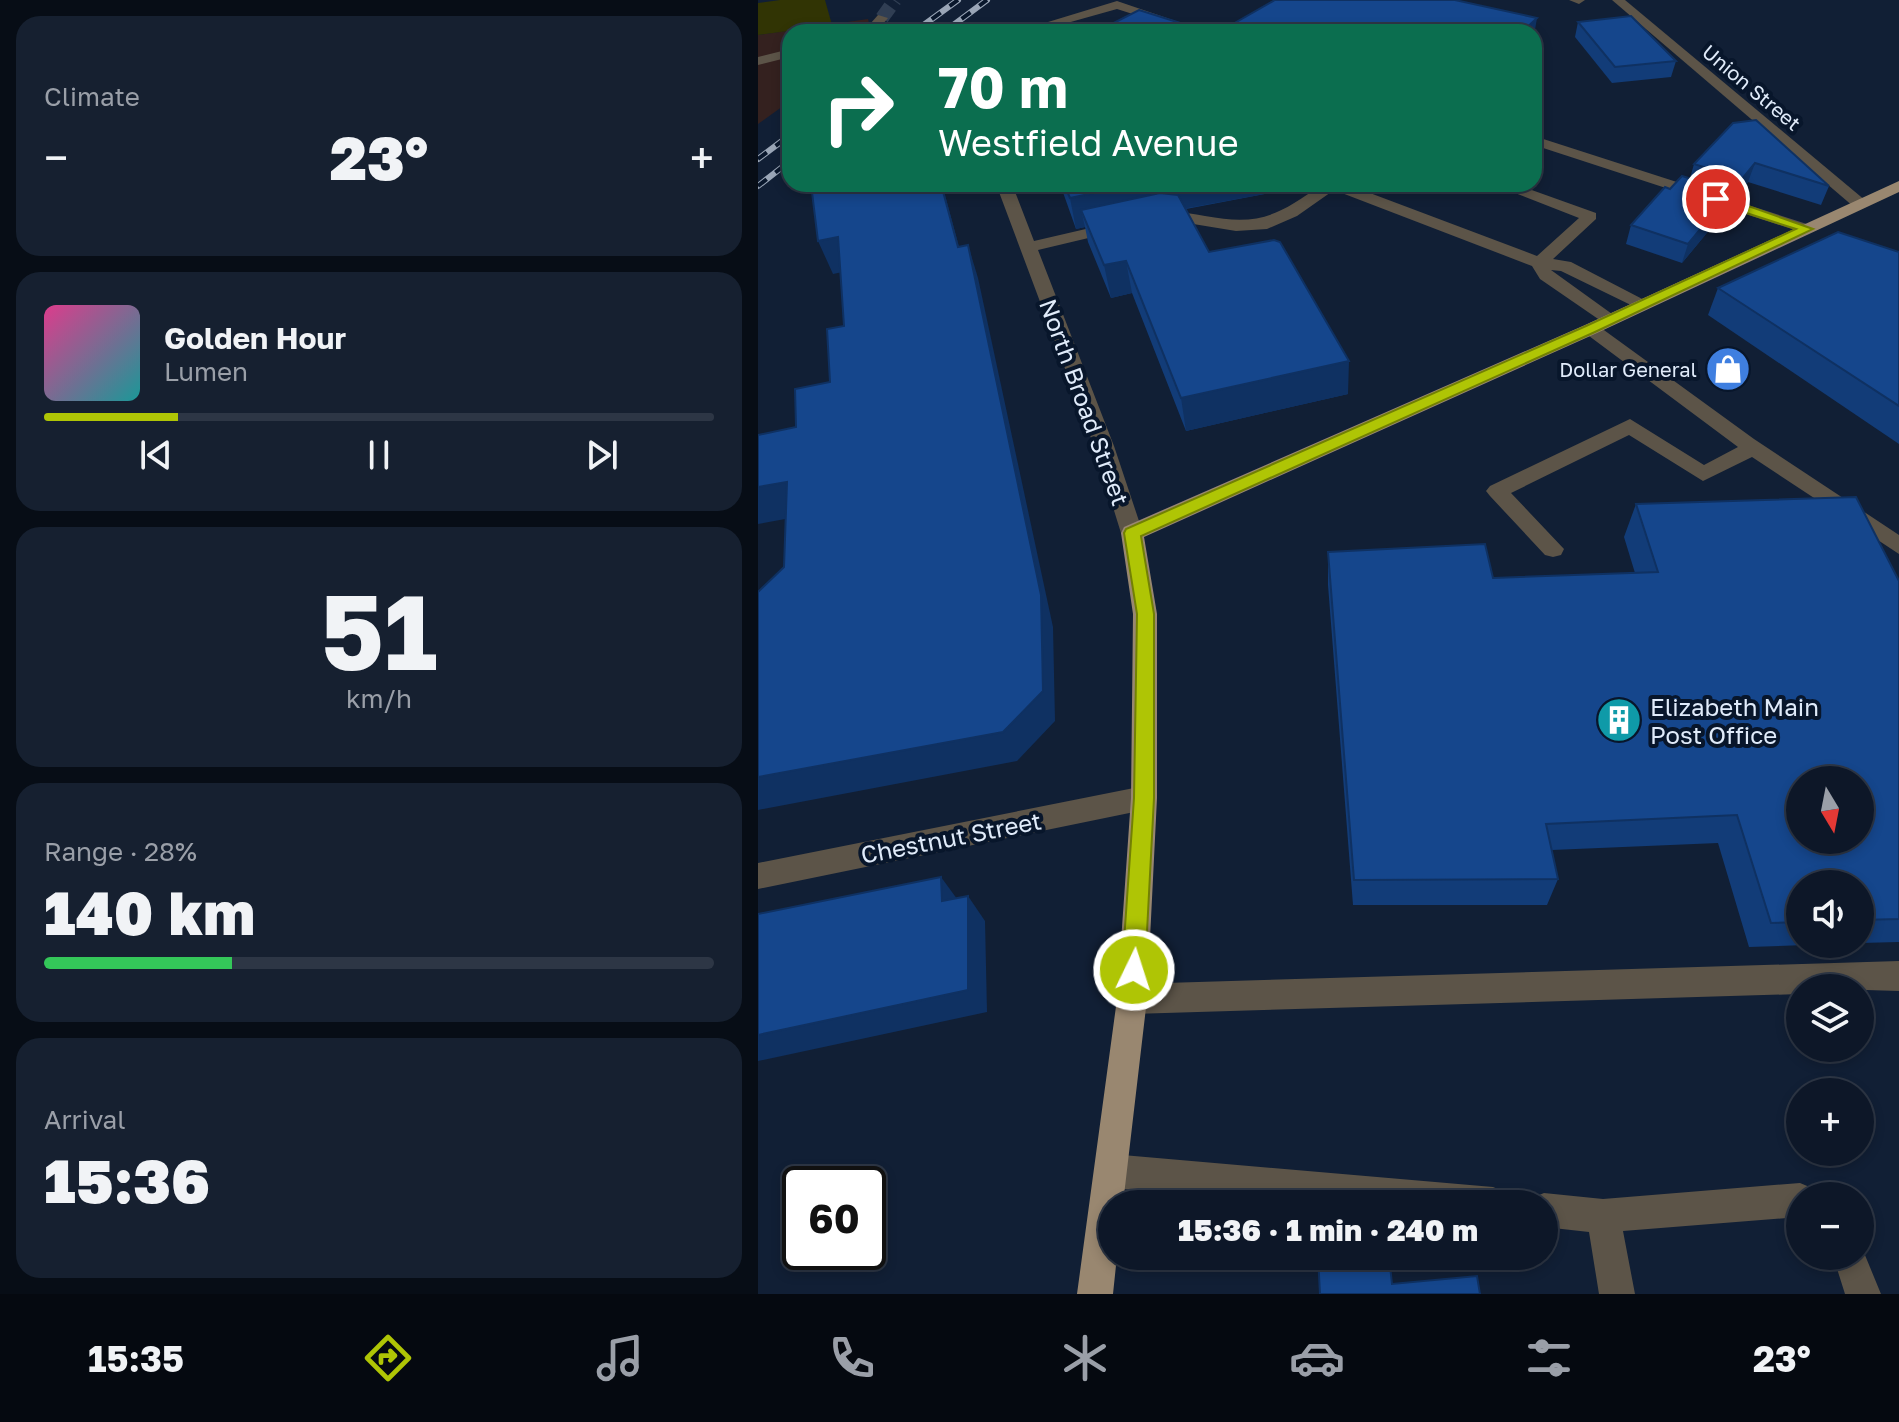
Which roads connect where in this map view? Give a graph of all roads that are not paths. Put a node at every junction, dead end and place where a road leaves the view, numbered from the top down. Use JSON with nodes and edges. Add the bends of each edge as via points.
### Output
{"nodes":[{"id":1,"x":1618,"y":0,"type":"edge"},
{"id":2,"x":1145,"y":2,"type":"edge"},
{"id":3,"x":1117,"y":5,"type":"junction"},
{"id":4,"x":882,"y":18,"type":"tunnel mouth"},
{"id":5,"x":876,"y":24,"type":"edge"},
{"id":6,"x":1049,"y":24,"type":"edge"},
{"id":7,"x":1177,"y":24,"type":"edge"},
{"id":8,"x":782,"y":55,"type":"edge"},
{"id":9,"x":758,"y":61,"type":"edge"},
{"id":10,"x":1542,"y":143,"type":"edge"},
{"id":11,"x":1899,"y":186,"type":"edge"},
{"id":12,"x":1007,"y":192,"type":"edge"},
{"id":13,"x":1321,"y":192,"type":"edge"},
{"id":14,"x":1353,"y":192,"type":"edge"},
{"id":15,"x":1522,"y":192,"type":"edge"},
{"id":16,"x":1860,"y":204,"type":"junction"},
{"id":17,"x":1807,"y":229,"type":"junction"},
{"id":18,"x":1833,"y":237,"type":"edge"},
{"id":19,"x":1029,"y":247,"type":"junction"},
{"id":20,"x":1539,"y":263,"type":"junction"},
{"id":21,"x":1643,"y":304,"type":"junction"},
{"id":22,"x":1610,"y":319,"type":"junction"},
{"id":23,"x":1591,"y":329,"type":"junction"},
{"id":24,"x":1753,"y":448,"type":"junction"},
{"id":25,"x":1132,"y":533,"type":"junction"},
{"id":26,"x":1899,"y":546,"type":"edge"},
{"id":27,"x":1553,"y":549,"type":"dead end"},
{"id":28,"x":1144,"y":798,"type":"junction"},
{"id":29,"x":758,"y":876,"type":"edge"},
{"id":30,"x":1899,"y":976,"type":"edge"},
{"id":31,"x":1132,"y":999,"type":"junction"},
{"id":32,"x":1111,"y":1171,"type":"junction"},
{"id":33,"x":1331,"y":1190,"type":"edge"},
{"id":34,"x":1786,"y":1201,"type":"edge"},
{"id":35,"x":1558,"y":1211,"type":"edge"},
{"id":36,"x":1603,"y":1216,"type":"junction"},
{"id":37,"x":1855,"y":1270,"type":"edge"},
{"id":38,"x":1095,"y":1294,"type":"edge"},
{"id":39,"x":1617,"y":1294,"type":"edge"},
{"id":40,"x":1863,"y":1294,"type":"edge"}],
"edges":[{"from":1,"to":16,"type":"street","name":"Union Street"},
{"from":2,"to":3,"type":"street"},
{"from":3,"to":6,"type":"street"},
{"from":3,"to":7,"type":"street"},
{"from":4,"to":5,"type":"street"},
{"from":8,"to":9,"type":"street"},
{"from":10,"to":17,"type":"street"},
{"from":11,"to":16,"type":"main road"},
{"from":12,"to":19,"type":"street","name":"North Broad Street"},
{"from":13,"to":19,"type":"street","via":[[1278,222],[1255,227],[1164,217]]},
{"from":14,"to":20,"type":"street"},
{"from":15,"to":20,"type":"street","via":[[1590,216]]},
{"from":16,"to":17,"type":"main road"},
{"from":17,"to":18,"type":"main road"},
{"from":17,"to":21,"type":"main road"},
{"from":19,"to":25,"type":"street","name":"North Broad Street"},
{"from":20,"to":21,"type":"street","via":[[1565,266]]},
{"from":20,"to":22,"type":"street","via":[[1546,275]]},
{"from":21,"to":22,"type":"main road"},
{"from":22,"to":23,"type":"main road"},
{"from":23,"to":24,"type":"street"},
{"from":23,"to":25,"type":"main road"},
{"from":24,"to":26,"type":"street"},
{"from":24,"to":27,"type":"street","via":[[1703,474],[1630,426],[1497,491]]},
{"from":25,"to":28,"type":"main road","name":"North Broad Street","via":[[1145,614]]},
{"from":28,"to":29,"type":"street","name":"Chestnut Street"},
{"from":28,"to":31,"type":"main road","name":"North Broad Street"},
{"from":30,"to":31,"type":"street"},
{"from":31,"to":32,"type":"main road","name":"North Broad Street"},
{"from":32,"to":33,"type":"street"},
{"from":32,"to":38,"type":"main road","name":"North Broad Street"},
{"from":34,"to":36,"type":"street"},
{"from":35,"to":36,"type":"street"},
{"from":36,"to":39,"type":"street"},
{"from":37,"to":40,"type":"street"}]}
